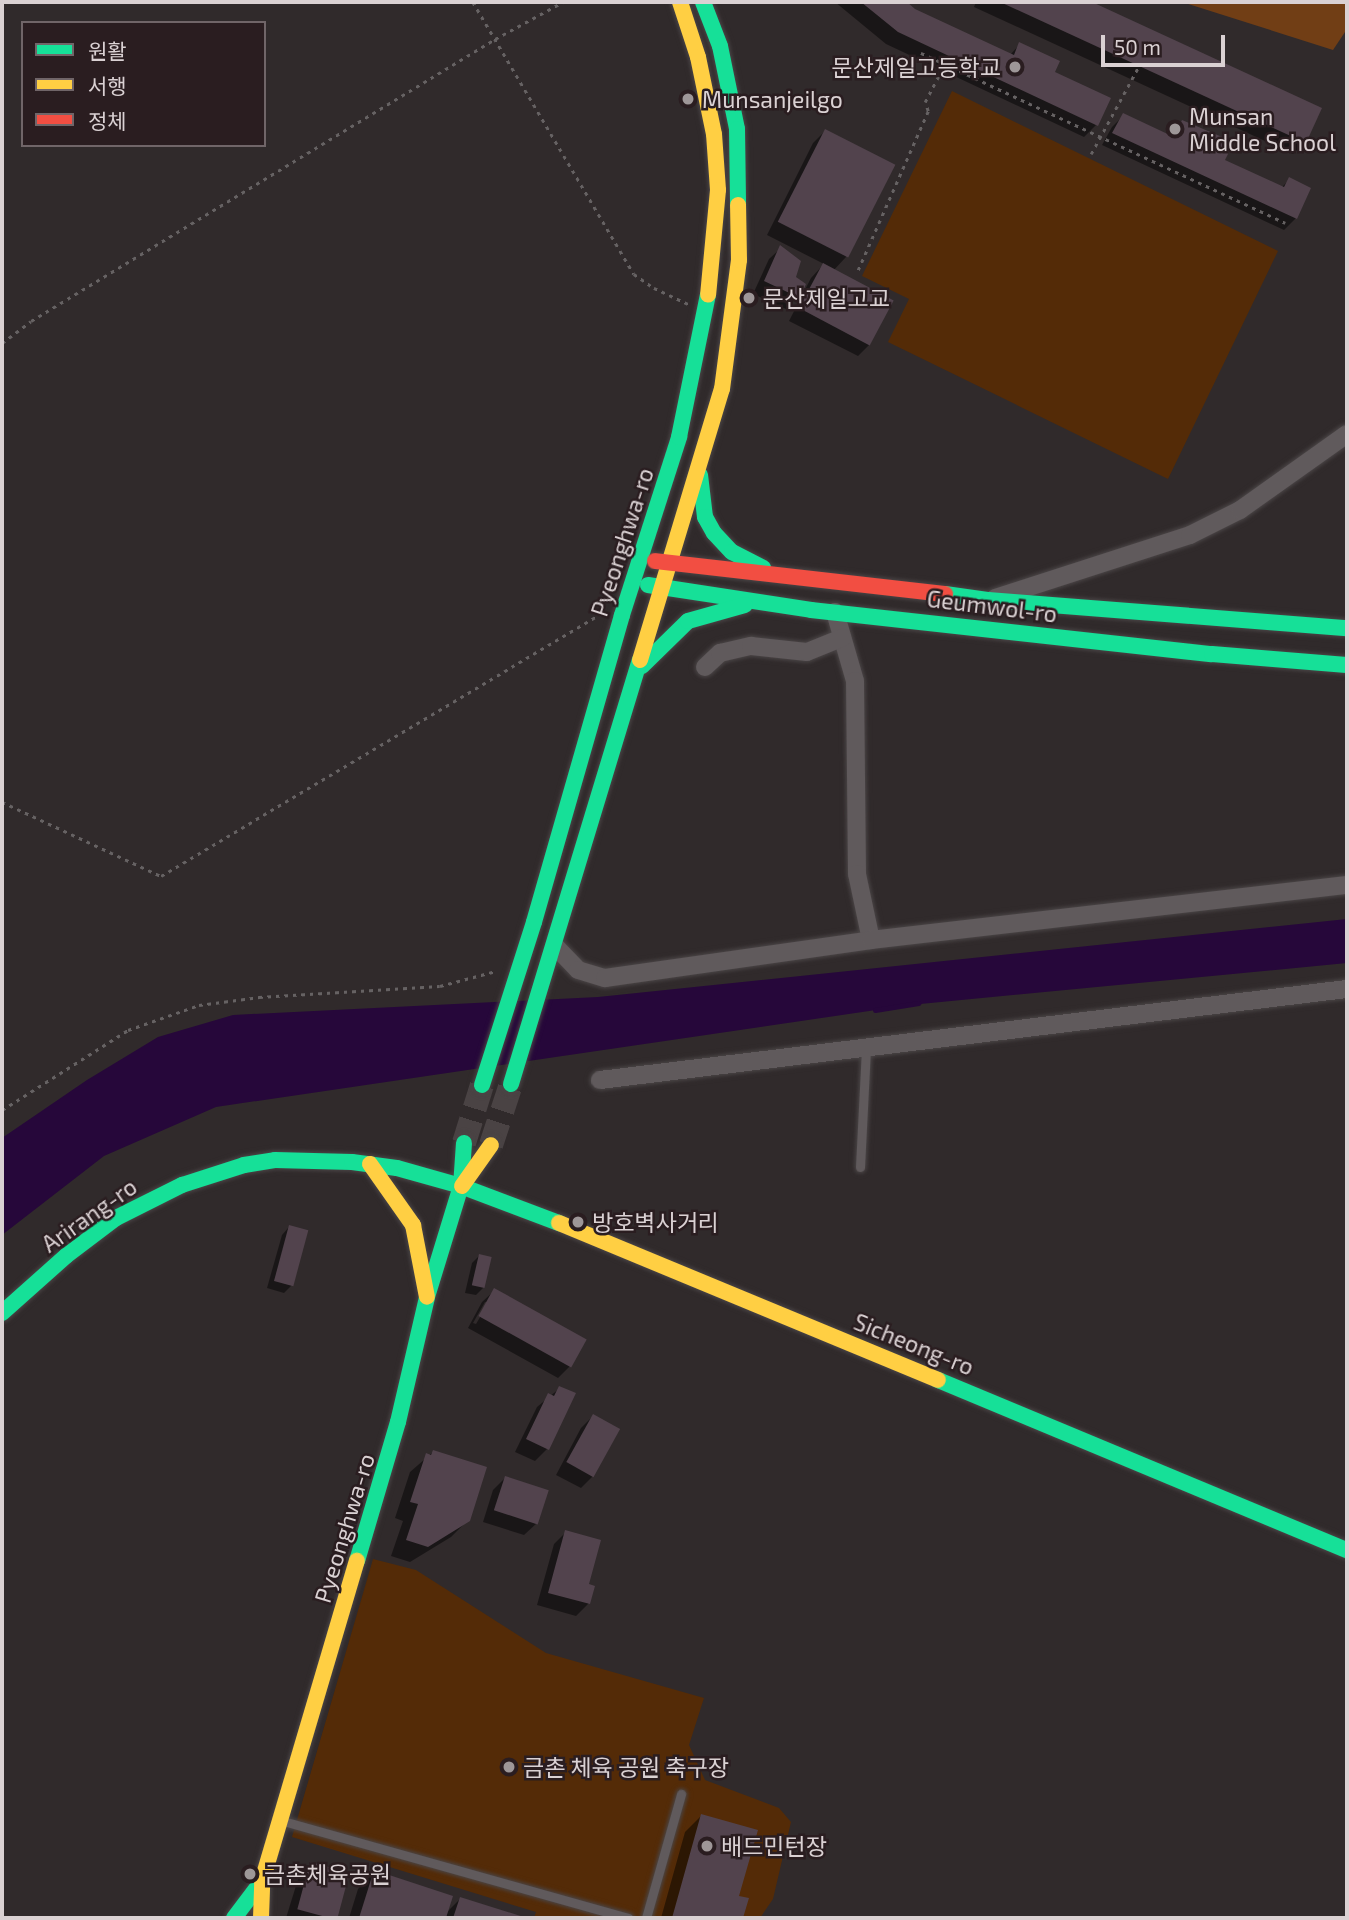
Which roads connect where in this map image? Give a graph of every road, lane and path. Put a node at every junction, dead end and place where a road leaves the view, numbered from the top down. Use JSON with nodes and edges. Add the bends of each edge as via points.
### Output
{"nodes":[{"id":1,"x":473,"y":2,"type":"edge"},
{"id":2,"x":563,"y":2,"type":"edge"},
{"id":3,"x":680,"y":2,"type":"edge"},
{"id":4,"x":703,"y":2,"type":"edge"},
{"id":5,"x":495,"y":39,"type":"junction"},
{"id":6,"x":921,"y":53,"type":"dead end"},
{"id":7,"x":949,"y":56,"type":"dead end"},
{"id":8,"x":1139,"y":66,"type":"dead end"},
{"id":9,"x":1091,"y":154,"type":"dead end"},
{"id":10,"x":1285,"y":223,"type":"dead end"},
{"id":11,"x":858,"y":270,"type":"dead end"},
{"id":12,"x":706,"y":313,"type":"junction"},
{"id":13,"x":2,"y":343,"type":"edge"},
{"id":14,"x":1347,"y":434,"type":"edge"},
{"id":15,"x":699,"y":465,"type":"junction"},
{"id":16,"x":641,"y":557,"type":"junction"},
{"id":17,"x":670,"y":565,"type":"junction"},
{"id":18,"x":773,"y":573,"type":"junction"},
{"id":19,"x":634,"y":582,"type":"junction"},
{"id":20,"x":662,"y":588,"type":"junction"},
{"id":21,"x":988,"y":600,"type":"junction"},
{"id":22,"x":761,"y":601,"type":"junction"},
{"id":23,"x":835,"y":612,"type":"junction"},
{"id":24,"x":622,"y":615,"type":"junction"},
{"id":25,"x":1347,"y":628,"type":"edge"},
{"id":26,"x":842,"y":638,"type":"junction"},
{"id":27,"x":1347,"y":665,"type":"edge"},
{"id":28,"x":705,"y":667,"type":"dead end"},
{"id":29,"x":635,"y":675,"type":"junction"},
{"id":30,"x":2,"y":802,"type":"edge"},
{"id":31,"x":1347,"y":885,"type":"edge"},
{"id":32,"x":871,"y":940,"type":"junction"},
{"id":33,"x":555,"y":946,"type":"junction"},
{"id":34,"x":498,"y":971,"type":"dead end"},
{"id":35,"x":1347,"y":989,"type":"edge"},
{"id":36,"x":866,"y":1048,"type":"junction"},
{"id":37,"x":600,"y":1080,"type":"dead end"},
{"id":38,"x":511,"y":1084,"type":"tunnel mouth"},
{"id":39,"x":482,"y":1085,"type":"tunnel mouth"},
{"id":40,"x":2,"y":1110,"type":"edge"},
{"id":41,"x":464,"y":1143,"type":"tunnel mouth"},
{"id":42,"x":491,"y":1145,"type":"tunnel mouth"},
{"id":43,"x":370,"y":1164,"type":"junction"},
{"id":44,"x":860,"y":1167,"type":"dead end"},
{"id":45,"x":461,"y":1186,"type":"junction"},
{"id":46,"x":427,"y":1297,"type":"junction"},
{"id":47,"x":2,"y":1313,"type":"edge"},
{"id":48,"x":1347,"y":1550,"type":"edge"},
{"id":49,"x":681,"y":1794,"type":"dead end"},
{"id":50,"x":278,"y":1819,"type":"junction"},
{"id":51,"x":262,"y":1881,"type":"junction"},
{"id":52,"x":234,"y":1918,"type":"edge"},
{"id":53,"x":261,"y":1918,"type":"edge"},
{"id":54,"x":629,"y":1918,"type":"edge"},
{"id":55,"x":646,"y":1918,"type":"edge"}],
"edges":[{"from":1,"to":5,"type":"path"},
{"from":2,"to":5,"type":"path"},
{"from":3,"to":12,"type":"main road","name":"Pyeonghwa-ro","via":[[698,57],[714,134],[718,190]]},
{"from":4,"to":15,"type":"main road","via":[[720,46],[737,129],[740,206],[734,316],[722,389]]},
{"from":5,"to":12,"type":"path","via":[[634,274]]},
{"from":5,"to":13,"type":"path","via":[[31,321]]},
{"from":6,"to":10,"type":"path"},
{"from":7,"to":11,"type":"path","via":[[925,102],[928,111]]},
{"from":8,"to":9,"type":"path"},
{"from":12,"to":16,"type":"main road","name":"Pyeonghwa-ro","via":[[679,437]]},
{"from":14,"to":21,"type":"street","via":[[1240,510],[1190,535]]},
{"from":15,"to":17,"type":"main road"},
{"from":15,"to":18,"type":"main road","via":[[705,517],[714,533],[732,552]]},
{"from":16,"to":17,"type":"main road","name":"Geumwol-ro"},
{"from":16,"to":19,"type":"main road","name":"Pyeonghwa-ro"},
{"from":17,"to":18,"type":"main road","name":"Geumwol-ro"},
{"from":17,"to":20,"type":"main road"},
{"from":18,"to":21,"type":"main road","name":"Geumwol-ro"},
{"from":19,"to":20,"type":"main road","name":"Geumwol-ro"},
{"from":19,"to":24,"type":"main road","name":"Pyeonghwa-ro"},
{"from":20,"to":22,"type":"main road","name":"Geumwol-ro"},
{"from":20,"to":29,"type":"main road"},
{"from":21,"to":25,"type":"main road","name":"Geumwol-ro"},
{"from":22,"to":23,"type":"main road","name":"Geumwol-ro"},
{"from":22,"to":29,"type":"main road","via":[[688,621]]},
{"from":23,"to":26,"type":"street"},
{"from":23,"to":27,"type":"main road","name":"Geumwol-ro"},
{"from":24,"to":30,"type":"path","via":[[599,613],[161,876]]},
{"from":24,"to":39,"type":"main road","name":"Pyeonghwa-ro"},
{"from":26,"to":28,"type":"street","via":[[807,652],[751,646],[720,653]]},
{"from":26,"to":32,"type":"street","via":[[855,681],[857,874]]},
{"from":29,"to":33,"type":"main road"},
{"from":31,"to":32,"type":"street"},
{"from":32,"to":33,"type":"street","via":[[605,978],[578,970]]},
{"from":33,"to":38,"type":"main road"},
{"from":34,"to":40,"type":"path","via":[[440,986],[199,1005],[128,1030]]},
{"from":35,"to":36,"type":"street"},
{"from":36,"to":37,"type":"street"},
{"from":36,"to":44,"type":"lane"},
{"from":41,"to":45,"type":"main road","name":"Pyeonghwa-ro"},
{"from":42,"to":45,"type":"main road","name":"Pyeonghwa-ro"},
{"from":43,"to":45,"type":"main road","name":"Arirang-ro"},
{"from":43,"to":46,"type":"main road","via":[[413,1225]]},
{"from":43,"to":47,"type":"main road","name":"Arirang-ro","via":[[275,1160],[182,1185],[117,1219],[66,1256]]},
{"from":45,"to":46,"type":"main road","name":"Pyeonghwa-ro"},
{"from":45,"to":48,"type":"main road","name":"Sicheong-ro"},
{"from":46,"to":50,"type":"main road","name":"Pyeonghwa-ro","via":[[395,1436]]},
{"from":49,"to":55,"type":"lane"},
{"from":50,"to":51,"type":"main road","name":"Pyeonghwa-ro"},
{"from":50,"to":54,"type":"lane"},
{"from":51,"to":52,"type":"main road","name":"Pyeonghwa-ro"},
{"from":51,"to":53,"type":"main road","name":"Pyeonghwa-ro"}]}
